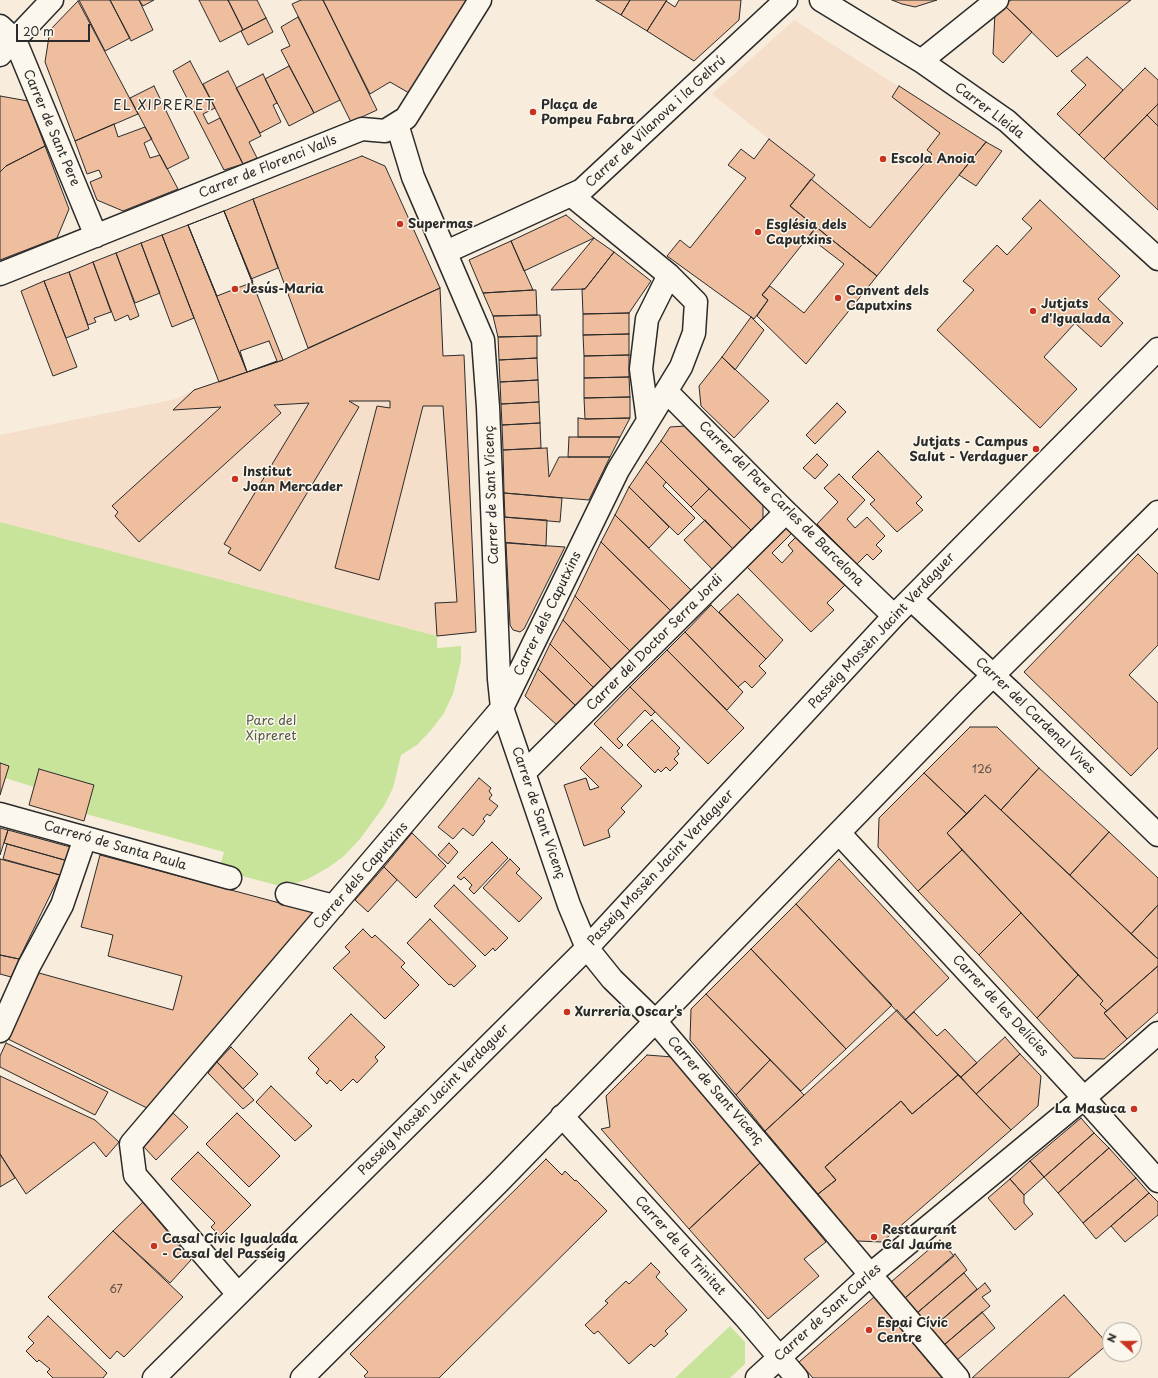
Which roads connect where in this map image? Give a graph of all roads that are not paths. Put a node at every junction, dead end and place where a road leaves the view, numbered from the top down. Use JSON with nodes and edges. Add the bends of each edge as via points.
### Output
{"nodes":[{"id":1,"x":52,"y":0,"type":"edge"},
{"id":2,"x":480,"y":0,"type":"edge"},
{"id":3,"x":786,"y":0,"type":"edge"},
{"id":4,"x":821,"y":0,"type":"edge"},
{"id":5,"x":997,"y":0,"type":"edge"},
{"id":6,"x":5,"y":40,"type":"edge"},
{"id":7,"x":921,"y":61,"type":"junction"},
{"id":8,"x":396,"y":124,"type":"junction"},
{"id":9,"x":571,"y":195,"type":"junction"},
{"id":10,"x":96,"y":236,"type":"junction"},
{"id":11,"x":446,"y":252,"type":"junction"},
{"id":12,"x":1158,"y":260,"type":"edge"},
{"id":13,"x":0,"y":274,"type":"edge"},
{"id":14,"x":669,"y":275,"type":"junction"},
{"id":15,"x":1158,"y":349,"type":"edge"},
{"id":16,"x":667,"y":392,"type":"junction"},
{"id":17,"x":648,"y":420,"type":"junction"},
{"id":18,"x":786,"y":512,"type":"junction"},
{"id":19,"x":1158,"y":512,"type":"edge"},
{"id":20,"x":911,"y":599,"type":"junction"},
{"id":21,"x":894,"y":616,"type":"junction"},
{"id":22,"x":993,"y":675,"type":"junction"},
{"id":23,"x":502,"y":708,"type":"junction"},
{"id":24,"x":524,"y":773,"type":"junction"},
{"id":25,"x":0,"y":814,"type":"edge"},
{"id":26,"x":839,"y":833,"type":"junction"},
{"id":27,"x":1158,"y":835,"type":"edge"},
{"id":28,"x":85,"y":838,"type":"junction"},
{"id":29,"x":230,"y":878,"type":"dead end"},
{"id":30,"x":288,"y":894,"type":"dead end"},
{"id":31,"x":334,"y":906,"type":"junction"},
{"id":32,"x":588,"y":948,"type":"junction"},
{"id":33,"x":656,"y":1022,"type":"junction"},
{"id":34,"x":0,"y":1031,"type":"edge"},
{"id":35,"x":1158,"y":1033,"type":"edge"},
{"id":36,"x":1084,"y":1098,"type":"junction"},
{"id":37,"x":562,"y":1116,"type":"junction"},
{"id":38,"x":1158,"y":1181,"type":"edge"},
{"id":39,"x":871,"y":1274,"type":"junction"},
{"id":40,"x":238,"y":1294,"type":"junction"},
{"id":41,"x":780,"y":1358,"type":"junction"},
{"id":42,"x":304,"y":1377,"type":"edge"},
{"id":43,"x":154,"y":1378,"type":"edge"},
{"id":44,"x":757,"y":1378,"type":"edge"},
{"id":45,"x":797,"y":1378,"type":"edge"},
{"id":46,"x":958,"y":1378,"type":"edge"}],
"edges":[{"from":1,"to":6,"type":"street"},
{"from":2,"to":8,"type":"street","name":"Carrer de Florenci Valls","via":[[406,118]]},
{"from":3,"to":9,"type":"street","name":"Carrer de Vilanova i la Geltrú","via":[[582,190]]},
{"from":4,"to":7,"type":"street","name":"Carrer Lleida"},
{"from":5,"to":7,"type":"street"},
{"from":6,"to":10,"type":"street","name":"Carrer de Sant Pere"},
{"from":7,"to":12,"type":"street","name":"Carrer Lleida","via":[[1007,121]]},
{"from":8,"to":10,"type":"street","name":"Carrer de Florenci Valls","via":[[385,131],[362,129]]},
{"from":8,"to":11,"type":"street","name":"Carrer de Sant Vicenç","via":[[413,178]]},
{"from":9,"to":11,"type":"street","name":"Carrer de Vilanova i la Geltrú"},
{"from":9,"to":14,"type":"street","name":"Carrer dels Caputxins"},
{"from":10,"to":13,"type":"street","name":"Carrer de Florenci Valls"},
{"from":11,"to":23,"type":"street","name":"Carrer de Sant Vicenç","via":[[483,340]]},
{"from":14,"to":16,"type":"street","name":"Carrer dels Caputxins","via":[[696,302],[694,333],[681,367]]},
{"from":14,"to":17,"type":"street","via":[[647,319],[641,369]]},
{"from":15,"to":20,"type":"street","name":"Passeig Mossèn Jacint Verdaguer"},
{"from":16,"to":17,"type":"street","name":"Carrer dels Caputxins"},
{"from":16,"to":18,"type":"street","name":"Carrer del Pare Carles de Barcelona"},
{"from":17,"to":23,"type":"street","name":"Carrer dels Caputxins","via":[[618,470]]},
{"from":18,"to":21,"type":"street","name":"Carrer del Pare Carles de Barcelona"},
{"from":18,"to":24,"type":"street","name":"Carrer del Doctor Serra Jordi"},
{"from":19,"to":22,"type":"street"},
{"from":20,"to":21,"type":"street","name":"Passeig Mossèn Jacint Verdaguer"},
{"from":20,"to":22,"type":"street","name":"Carrer del Cardenal Vives"},
{"from":21,"to":32,"type":"street","name":"Passeig Mossèn Jacint Verdaguer"},
{"from":22,"to":26,"type":"street"},
{"from":22,"to":27,"type":"street","name":"Carrer del Cardenal Vives"},
{"from":23,"to":24,"type":"street","name":"Carrer de Sant Vicenç"},
{"from":23,"to":31,"type":"street","name":"Carrer dels Caputxins"},
{"from":24,"to":32,"type":"street","name":"Carrer de Sant Vicenç","via":[[569,905]]},
{"from":25,"to":28,"type":"street","name":"Carreró de Santa Paula"},
{"from":26,"to":33,"type":"street"},
{"from":26,"to":36,"type":"street","name":"Carrer de les Delícies"},
{"from":28,"to":29,"type":"street","name":"Carreró de Santa Paula"},
{"from":28,"to":34,"type":"street","via":[[62,905]]},
{"from":30,"to":31,"type":"street"},
{"from":31,"to":40,"type":"street","name":"Carrer dels Caputxins","via":[[131,1144],[135,1175]]},
{"from":32,"to":33,"type":"street","name":"Carrer de Sant Vicenç","via":[[612,979]]},
{"from":32,"to":40,"type":"street","name":"Passeig Mossèn Jacint Verdaguer"},
{"from":33,"to":37,"type":"street"},
{"from":33,"to":39,"type":"street","name":"Carrer de Sant Vicenç"},
{"from":35,"to":36,"type":"street","name":"Carrer de Sant Carles"},
{"from":36,"to":38,"type":"street","name":"Carrer de les Delícies"},
{"from":36,"to":39,"type":"street","name":"Carrer de Sant Carles"},
{"from":37,"to":41,"type":"street","name":"Carrer de la Trinitat"},
{"from":37,"to":42,"type":"street"},
{"from":39,"to":41,"type":"street","name":"Carrer de Sant Carles"},
{"from":39,"to":46,"type":"street","name":"Carrer de Sant Vicenç"},
{"from":40,"to":43,"type":"street","name":"Passeig Mossèn Jacint Verdaguer"},
{"from":41,"to":44,"type":"street","name":"Carrer de Sant Carles"},
{"from":41,"to":45,"type":"street","name":"Carrer de la Trinitat"}]}
